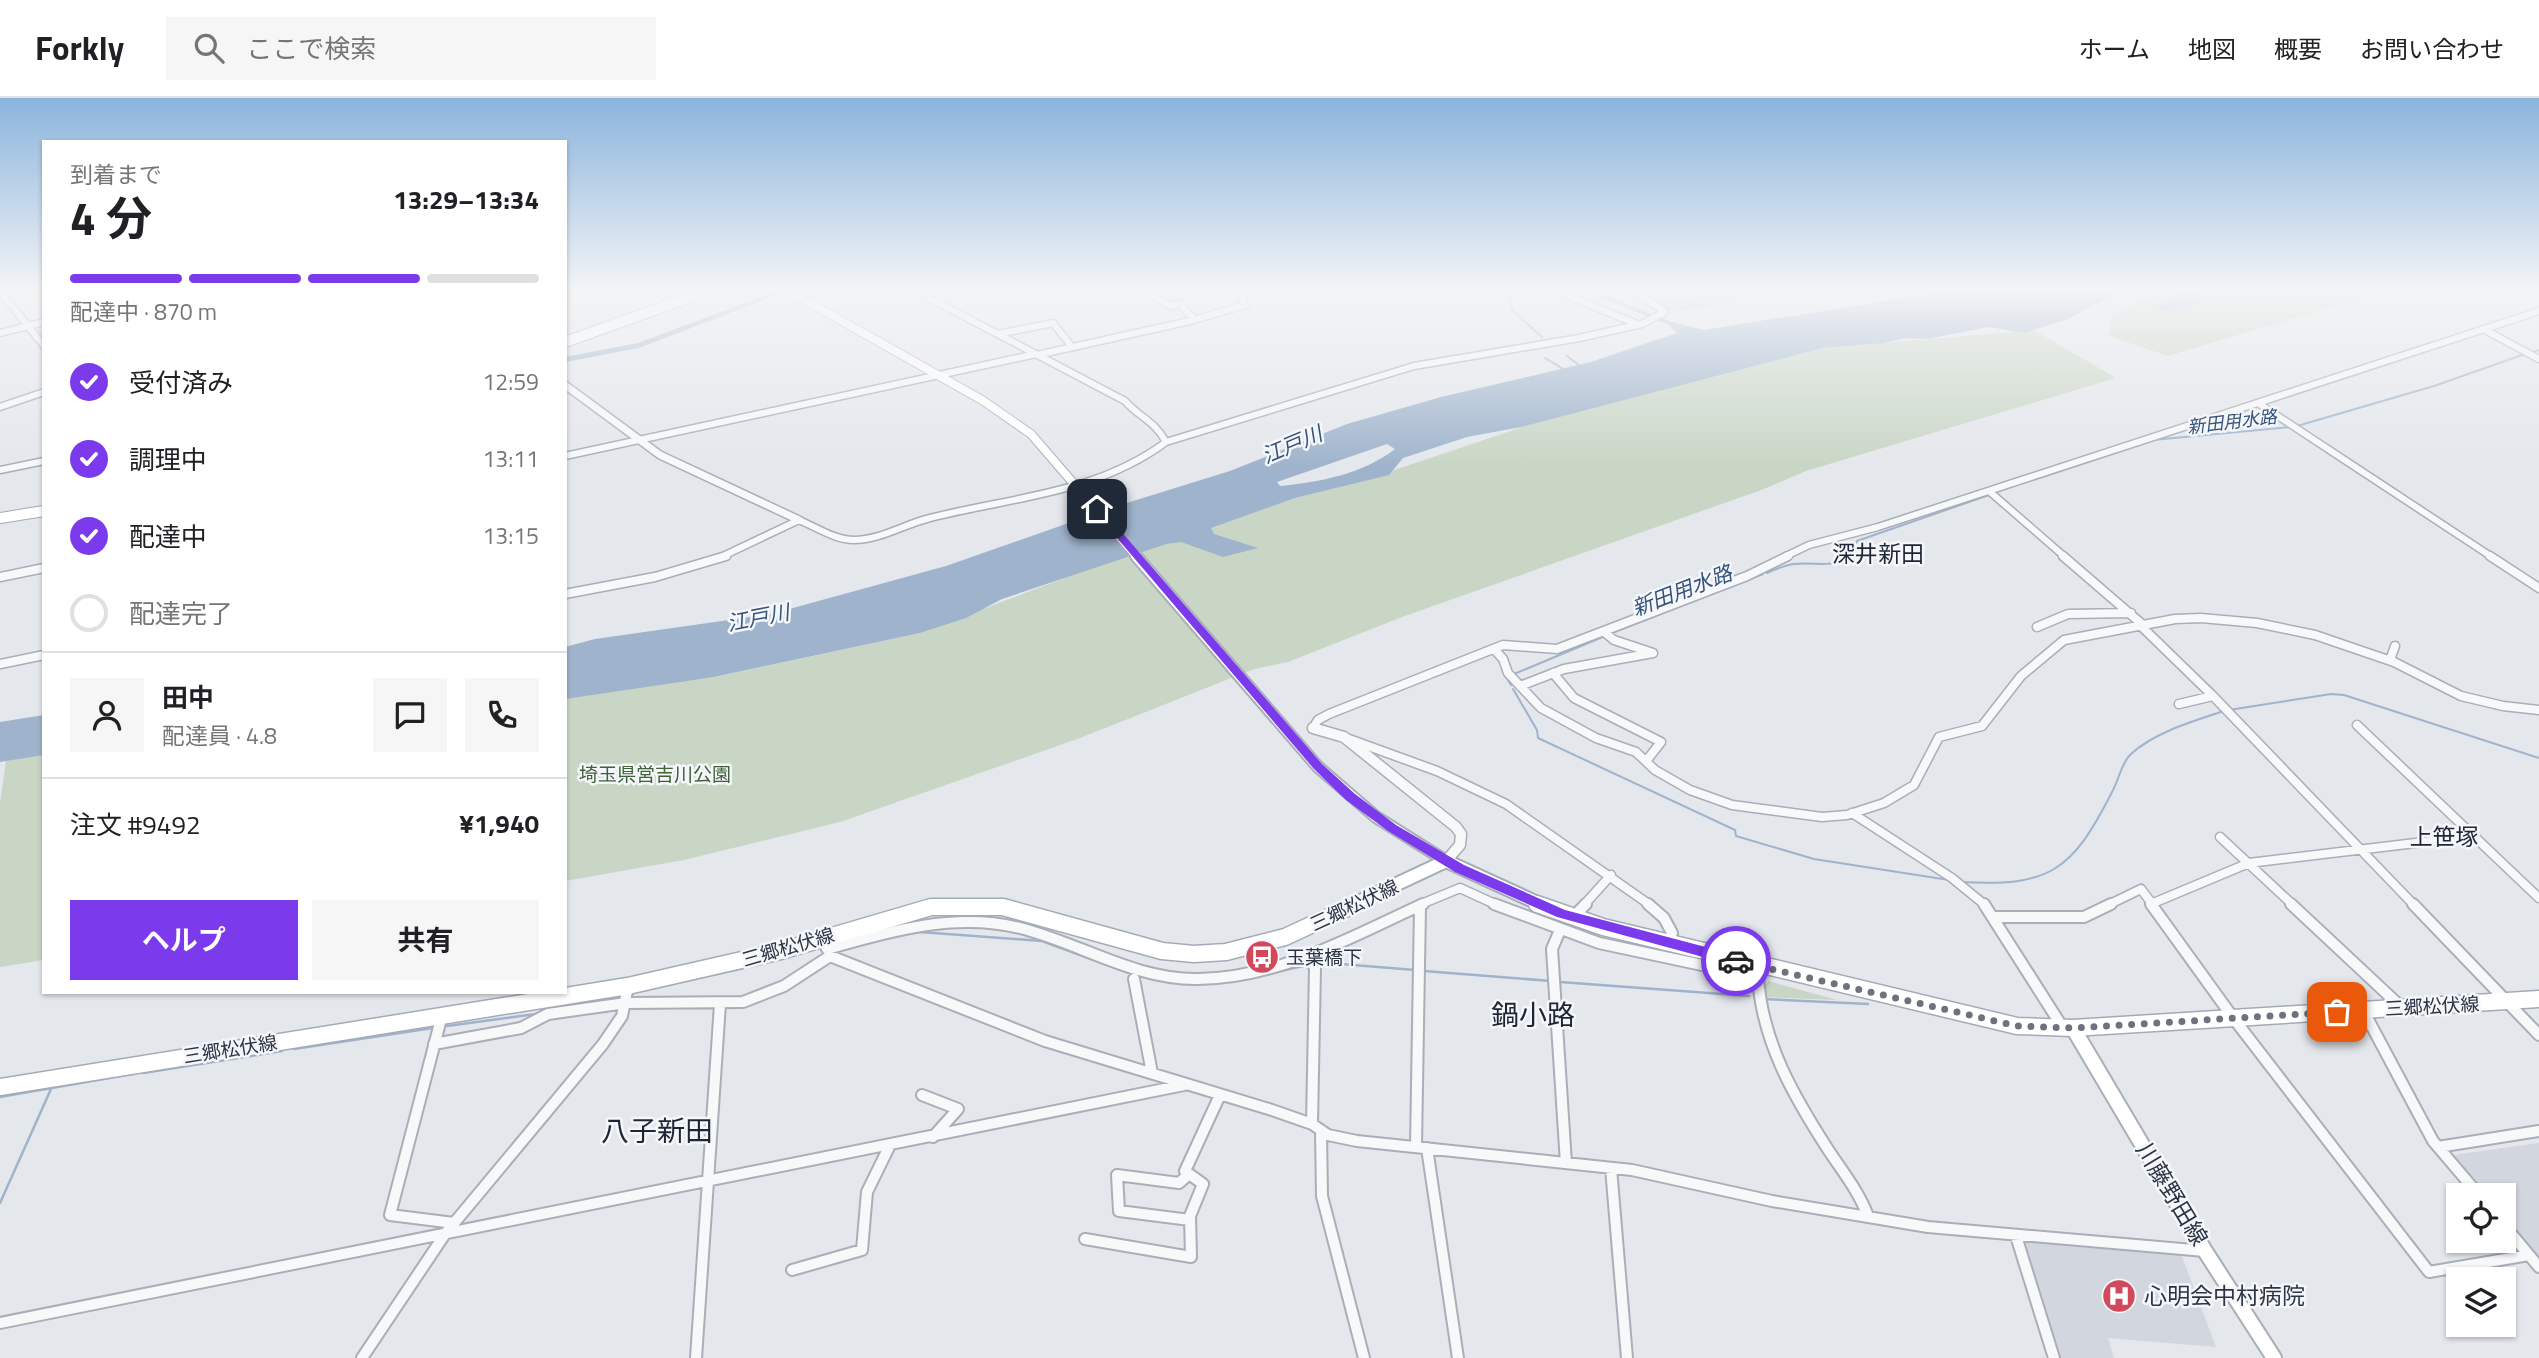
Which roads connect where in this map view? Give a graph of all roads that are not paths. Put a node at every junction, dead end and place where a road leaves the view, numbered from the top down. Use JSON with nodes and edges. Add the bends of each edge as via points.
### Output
{"nodes":[{"id":1,"x":893,"y":349,"type":"edge"},
{"id":2,"x":1027,"y":349,"type":"edge"},
{"id":3,"x":1063,"y":349,"type":"edge"},
{"id":4,"x":1519,"y":349,"type":"edge"},
{"id":5,"x":2427,"y":349,"type":"edge"},
{"id":6,"x":2520,"y":349,"type":"edge"},
{"id":7,"x":1037,"y":354,"type":"junction"},
{"id":8,"x":2539,"y":359,"type":"edge"},
{"id":9,"x":939,"y":375,"type":"junction"},
{"id":10,"x":567,"y":386,"type":"edge"},
{"id":11,"x":42,"y":393,"type":"edge"},
{"id":12,"x":2258,"y":403,"type":"junction"},
{"id":13,"x":0,"y":407,"type":"edge"},
{"id":14,"x":639,"y":440,"type":"junction"},
{"id":15,"x":1166,"y":442,"type":"junction"},
{"id":16,"x":567,"y":456,"type":"edge"},
{"id":17,"x":42,"y":461,"type":"edge"},
{"id":18,"x":0,"y":470,"type":"edge"},
{"id":19,"x":1079,"y":487,"type":"junction"},
{"id":20,"x":1989,"y":491,"type":"junction"},
{"id":21,"x":42,"y":512,"type":"edge"},
{"id":22,"x":0,"y":518,"type":"edge"},
{"id":23,"x":799,"y":520,"type":"junction"},
{"id":24,"x":42,"y":568,"type":"edge"},
{"id":25,"x":0,"y":577,"type":"edge"},
{"id":26,"x":2539,"y":588,"type":"edge"},
{"id":27,"x":567,"y":594,"type":"edge"},
{"id":28,"x":2131,"y":613,"type":"junction"},
{"id":29,"x":2141,"y":625,"type":"junction"},
{"id":30,"x":2037,"y":627,"type":"dead end"},
{"id":31,"x":1604,"y":632,"type":"junction"},
{"id":32,"x":2395,"y":648,"type":"dead end"},
{"id":33,"x":1494,"y":649,"type":"junction"},
{"id":34,"x":42,"y":655,"type":"edge"},
{"id":35,"x":2390,"y":660,"type":"junction"},
{"id":36,"x":0,"y":664,"type":"edge"},
{"id":37,"x":1553,"y":673,"type":"junction"},
{"id":38,"x":1520,"y":685,"type":"junction"},
{"id":39,"x":2213,"y":696,"type":"junction"},
{"id":40,"x":2179,"y":704,"type":"dead end"},
{"id":41,"x":2539,"y":710,"type":"edge"},
{"id":42,"x":2357,"y":724,"type":"dead end"},
{"id":43,"x":1313,"y":728,"type":"joint"},
{"id":44,"x":1344,"y":737,"type":"junction"},
{"id":45,"x":1647,"y":760,"type":"junction"},
{"id":46,"x":1852,"y":813,"type":"junction"},
{"id":47,"x":2474,"y":836,"type":"junction"},
{"id":48,"x":2220,"y":837,"type":"dead end"},
{"id":49,"x":2360,"y":849,"type":"junction"},
{"id":50,"x":1446,"y":861,"type":"junction"},
{"id":51,"x":2249,"y":863,"type":"junction"},
{"id":52,"x":1611,"y":876,"type":"junction"},
{"id":53,"x":2539,"y":898,"type":"edge"},
{"id":54,"x":2151,"y":904,"type":"junction"},
{"id":55,"x":1420,"y":907,"type":"junction"},
{"id":56,"x":1580,"y":911,"type":"dead end"},
{"id":57,"x":1995,"y":917,"type":"junction"},
{"id":58,"x":1565,"y":929,"type":"junction"},
{"id":59,"x":1672,"y":933,"type":"dead end"},
{"id":60,"x":827,"y":947,"type":"junction"},
{"id":61,"x":1308,"y":958,"type":"junction"},
{"id":62,"x":1134,"y":979,"type":"dead end"},
{"id":63,"x":628,"y":986,"type":"junction"},
{"id":64,"x":2539,"y":999,"type":"edge"},
{"id":65,"x":2506,"y":1001,"type":"junction"},
{"id":66,"x":626,"y":1003,"type":"junction"},
{"id":67,"x":720,"y":1004,"type":"junction"},
{"id":68,"x":2402,"y":1007,"type":"junction"},
{"id":69,"x":2363,"y":1010,"type":"junction"},
{"id":70,"x":2234,"y":1018,"type":"junction"},
{"id":71,"x":441,"y":1019,"type":"junction"},
{"id":72,"x":2068,"y":1028,"type":"junction"},
{"id":73,"x":2539,"y":1035,"type":"edge"},
{"id":74,"x":434,"y":1044,"type":"junction"},
{"id":75,"x":1152,"y":1073,"type":"junction"},
{"id":76,"x":1187,"y":1084,"type":"junction"},
{"id":77,"x":0,"y":1087,"type":"edge"},
{"id":78,"x":922,"y":1095,"type":"dead end"},
{"id":79,"x":1220,"y":1095,"type":"junction"},
{"id":80,"x":1317,"y":1128,"type":"junction"},
{"id":81,"x":2539,"y":1131,"type":"edge"},
{"id":82,"x":933,"y":1138,"type":"junction"},
{"id":83,"x":889,"y":1147,"type":"junction"},
{"id":84,"x":1421,"y":1147,"type":"junction"},
{"id":85,"x":2438,"y":1147,"type":"junction"},
{"id":86,"x":1566,"y":1163,"type":"junction"},
{"id":87,"x":1611,"y":1168,"type":"junction"},
{"id":88,"x":1188,"y":1175,"type":"junction"},
{"id":89,"x":708,"y":1182,"type":"junction"},
{"id":90,"x":2469,"y":1183,"type":"edge"},
{"id":91,"x":1868,"y":1216,"type":"junction"},
{"id":92,"x":1190,"y":1220,"type":"junction"},
{"id":93,"x":454,"y":1223,"type":"junction"},
{"id":94,"x":445,"y":1234,"type":"junction"},
{"id":95,"x":2016,"y":1236,"type":"junction"},
{"id":96,"x":1085,"y":1239,"type":"dead end"},
{"id":97,"x":2516,"y":1239,"type":"edge"},
{"id":98,"x":2205,"y":1251,"type":"junction"},
{"id":99,"x":2529,"y":1255,"type":"junction"},
{"id":100,"x":2539,"y":1266,"type":"edge"},
{"id":101,"x":792,"y":1270,"type":"dead end"},
{"id":102,"x":0,"y":1324,"type":"edge"},
{"id":103,"x":362,"y":1358,"type":"edge"},
{"id":104,"x":696,"y":1358,"type":"edge"},
{"id":105,"x":1364,"y":1358,"type":"edge"},
{"id":106,"x":1458,"y":1358,"type":"edge"},
{"id":107,"x":1627,"y":1358,"type":"edge"},
{"id":108,"x":2054,"y":1358,"type":"edge"},
{"id":109,"x":2274,"y":1358,"type":"edge"}],
"edges":[{"from":1,"to":9,"type":"main road"},
{"from":2,"to":7,"type":"street"},
{"from":3,"to":7,"type":"street"},
{"from":4,"to":15,"type":"street","via":[[1415,366]]},
{"from":5,"to":12,"type":"street"},
{"from":6,"to":8,"type":"street"},
{"from":7,"to":9,"type":"street"},
{"from":7,"to":15,"type":"street","via":[[1131,405],[1136,414],[1157,425]]},
{"from":9,"to":14,"type":"street"},
{"from":9,"to":19,"type":"main road","via":[[1007,416],[1043,445]]},
{"from":10,"to":14,"type":"street"},
{"from":11,"to":13,"type":"street"},
{"from":12,"to":20,"type":"street"},
{"from":12,"to":26,"type":"street"},
{"from":14,"to":16,"type":"street"},
{"from":14,"to":23,"type":"street","via":[[671,462]]},
{"from":15,"to":19,"type":"street","via":[[1146,458]]},
{"from":17,"to":18,"type":"street"},
{"from":19,"to":23,"type":"street","via":[[853,540]]},
{"from":19,"to":50,"type":"main road","via":[[1304,751],[1350,797]]},
{"from":20,"to":28,"type":"street"},
{"from":20,"to":31,"type":"street","via":[[1878,527],[1817,541],[1761,571]]},
{"from":21,"to":22,"type":"main road"},
{"from":23,"to":27,"type":"street","via":[[716,558],[627,584]]},
{"from":24,"to":25,"type":"street"},
{"from":28,"to":29,"type":"street"},
{"from":28,"to":30,"type":"street","via":[[2068,614]]},
{"from":29,"to":35,"type":"street","via":[[2193,617],[2246,622],[2325,639]]},
{"from":29,"to":39,"type":"street"},
{"from":29,"to":46,"type":"street","via":[[2084,634],[2058,644],[2021,676],[1982,726],[1939,737],[1922,775],[1906,792]]},
{"from":31,"to":33,"type":"street","via":[[1552,650],[1511,644]]},
{"from":31,"to":37,"type":"street","via":[[1653,653]]},
{"from":32,"to":35,"type":"street"},
{"from":33,"to":38,"type":"street"},
{"from":33,"to":43,"type":"street","via":[[1329,714]]},
{"from":34,"to":36,"type":"street"},
{"from":35,"to":41,"type":"street","via":[[2456,695]]},
{"from":37,"to":38,"type":"street"},
{"from":37,"to":45,"type":"street","via":[[1574,698],[1661,743]]},
{"from":38,"to":45,"type":"street","via":[[1541,708]]},
{"from":39,"to":40,"type":"street"},
{"from":39,"to":49,"type":"street"},
{"from":42,"to":47,"type":"street"},
{"from":43,"to":44,"type":"street"},
{"from":44,"to":50,"type":"street","via":[[1456,827],[1460,845]]},
{"from":44,"to":52,"type":"street","via":[[1487,794]]},
{"from":45,"to":46,"type":"street","via":[[1672,780],[1725,804],[1822,817]]},
{"from":46,"to":57,"type":"street","via":[[1969,890]]},
{"from":47,"to":49,"type":"street"},
{"from":47,"to":53,"type":"street"},
{"from":48,"to":51,"type":"street"},
{"from":49,"to":51,"type":"street"},
{"from":49,"to":65,"type":"street"},
{"from":50,"to":60,"type":"main road","name":"三郷松伏線","via":[[1285,937],[1226,952],[1162,951],[1027,912],[976,905],[931,907]]},
{"from":50,"to":72,"type":"main road","name":"三郷松伏線","via":[[1522,898],[1603,927],[1969,1016],[2017,1026]]},
{"from":51,"to":54,"type":"street"},
{"from":51,"to":68,"type":"street"},
{"from":52,"to":56,"type":"street"},
{"from":52,"to":59,"type":"street","via":[[1664,918]]},
{"from":54,"to":57,"type":"street","via":[[2141,889],[2084,916]]},
{"from":54,"to":70,"type":"street"},
{"from":55,"to":58,"type":"street","via":[[1460,888]]},
{"from":55,"to":61,"type":"street"},
{"from":55,"to":84,"type":"street"},
{"from":57,"to":72,"type":"street"},
{"from":58,"to":86,"type":"street","via":[[1552,949]]},
{"from":58,"to":91,"type":"street","via":[[1652,955],[1758,977],[1759,1004],[1785,1075]]},
{"from":60,"to":61,"type":"street","via":[[928,922],[975,921],[1022,929],[1163,976],[1248,976]]},
{"from":60,"to":63,"type":"main road","name":"三郷松伏線"},
{"from":60,"to":67,"type":"street","via":[[784,986],[761,997]]},
{"from":60,"to":75,"type":"street","via":[[869,972],[1024,1034]]},
{"from":61,"to":80,"type":"street","via":[[1315,968]]},
{"from":62,"to":75,"type":"street"},
{"from":63,"to":66,"type":"street"},
{"from":63,"to":71,"type":"main road","name":"三郷松伏線"},
{"from":64,"to":65,"type":"main road","name":"三郷松伏線"},
{"from":65,"to":68,"type":"main road","name":"三郷松伏線"},
{"from":65,"to":73,"type":"street"},
{"from":66,"to":67,"type":"street"},
{"from":66,"to":74,"type":"street","via":[[548,1014],[521,1028]]},
{"from":66,"to":93,"type":"street","via":[[622,1016],[569,1089]]},
{"from":67,"to":89,"type":"street"},
{"from":68,"to":69,"type":"main road","name":"三郷松伏線"},
{"from":69,"to":70,"type":"main road","name":"三郷松伏線"},
{"from":69,"to":85,"type":"street"},
{"from":70,"to":72,"type":"main road","name":"三郷松伏線"},
{"from":70,"to":99,"type":"street","via":[[2429,1272]]},
{"from":71,"to":74,"type":"street"},
{"from":71,"to":77,"type":"main road","name":"三郷松伏線"},
{"from":72,"to":98,"type":"main road","name":"川藤野田線"},
{"from":74,"to":93,"type":"street","via":[[390,1215]]},
{"from":75,"to":76,"type":"street"},
{"from":76,"to":79,"type":"street"},
{"from":76,"to":82,"type":"street"},
{"from":78,"to":82,"type":"street","via":[[958,1109]]},
{"from":79,"to":80,"type":"street"},
{"from":79,"to":88,"type":"street","via":[[1185,1171]]},
{"from":80,"to":84,"type":"street","via":[[1357,1141]]},
{"from":80,"to":105,"type":"street","via":[[1322,1196]]},
{"from":81,"to":85,"type":"street"},
{"from":82,"to":83,"type":"street"},
{"from":83,"to":89,"type":"street"},
{"from":83,"to":101,"type":"street","via":[[867,1192],[862,1250]]},
{"from":84,"to":86,"type":"street"},
{"from":84,"to":106,"type":"street"},
{"from":85,"to":90,"type":"street"},
{"from":86,"to":87,"type":"street"},
{"from":87,"to":91,"type":"street"},
{"from":87,"to":107,"type":"street"},
{"from":88,"to":92,"type":"street","via":[[1203,1184]]},
{"from":88,"to":92,"type":"street","via":[[1179,1183],[1118,1175],[1119,1211]]},
{"from":89,"to":94,"type":"street"},
{"from":89,"to":104,"type":"street"},
{"from":91,"to":95,"type":"street"},
{"from":92,"to":96,"type":"street","via":[[1191,1256]]},
{"from":93,"to":94,"type":"street"},
{"from":94,"to":102,"type":"street"},
{"from":94,"to":103,"type":"street"},
{"from":95,"to":98,"type":"street"},
{"from":95,"to":108,"type":"street"},
{"from":97,"to":99,"type":"street"},
{"from":98,"to":109,"type":"main road","name":"川藤野田線"},
{"from":99,"to":100,"type":"street"}]}
